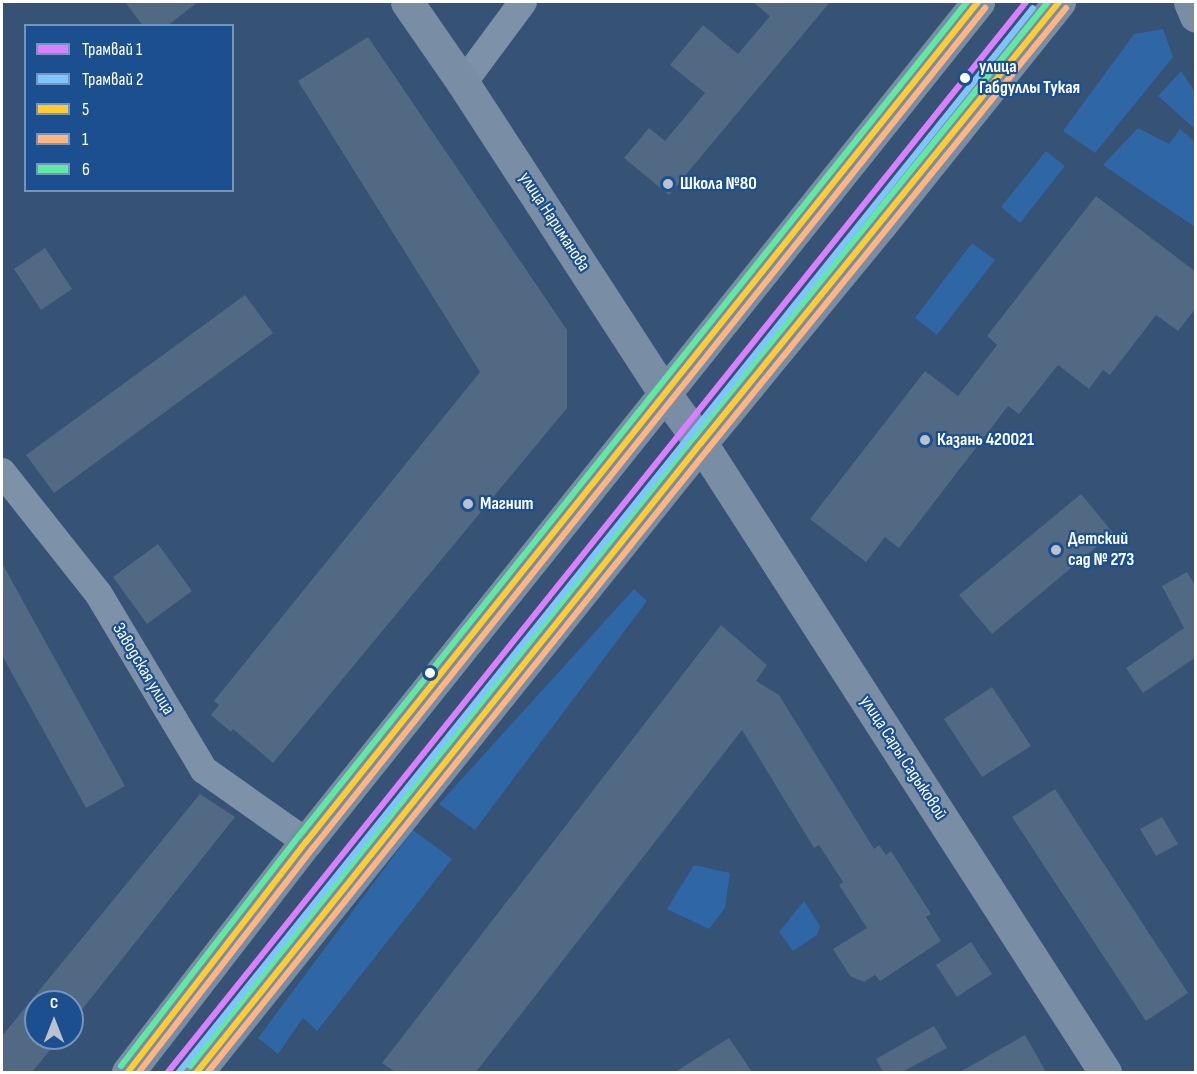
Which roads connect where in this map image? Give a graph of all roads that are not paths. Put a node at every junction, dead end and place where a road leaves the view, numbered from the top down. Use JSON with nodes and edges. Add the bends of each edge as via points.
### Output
{"nodes":[{"id":1,"x":407,"y":2,"type":"edge"},
{"id":2,"x":523,"y":2,"type":"edge"},
{"id":3,"x":978,"y":2,"type":"edge"},
{"id":4,"x":1059,"y":2,"type":"edge"},
{"id":5,"x":1190,"y":2,"type":"edge"},
{"id":6,"x":1196,"y":16,"type":"edge"},
{"id":7,"x":463,"y":83,"type":"junction"},
{"id":8,"x":665,"y":394,"type":"junction"},
{"id":9,"x":701,"y":443,"type":"junction"},
{"id":10,"x":2,"y":472,"type":"edge"},
{"id":11,"x":306,"y":842,"type":"junction"},
{"id":12,"x":128,"y":1072,"type":"edge"},
{"id":13,"x":197,"y":1072,"type":"edge"},
{"id":14,"x":1106,"y":1072,"type":"edge"}],
"edges":[{"from":1,"to":7,"type":"main road","name":"улица Нариманова"},
{"from":2,"to":7,"type":"street"},
{"from":3,"to":8,"type":"main road"},
{"from":4,"to":9,"type":"main road"},
{"from":5,"to":6,"type":"main road"},
{"from":7,"to":8,"type":"main road","name":"улица Нариманова"},
{"from":8,"to":9,"type":"main road","name":"улица Нариманова"},
{"from":8,"to":11,"type":"main road"},
{"from":9,"to":13,"type":"main road"},
{"from":9,"to":14,"type":"main road","name":"улица Сары Садыковой"},
{"from":10,"to":11,"type":"street","name":"Заводская улица","via":[[98,593],[204,770]]},
{"from":11,"to":12,"type":"main road"}]}
